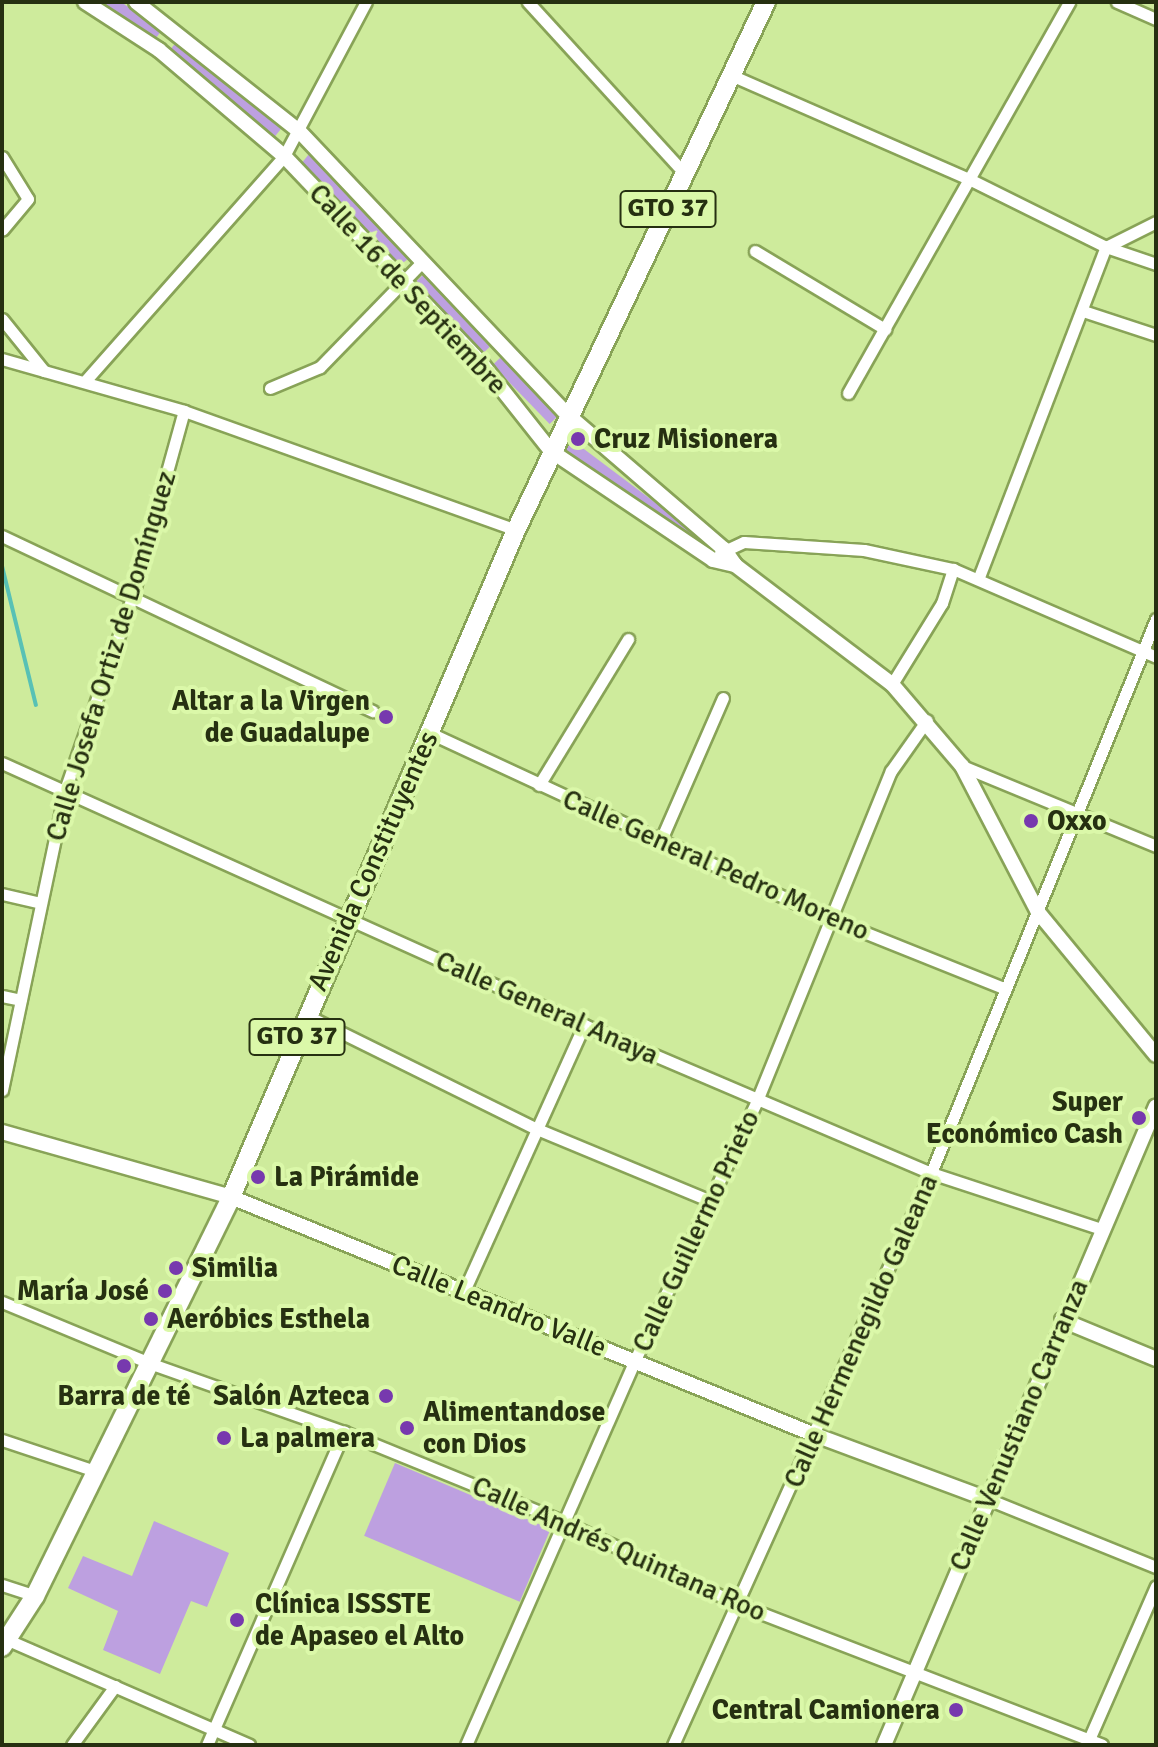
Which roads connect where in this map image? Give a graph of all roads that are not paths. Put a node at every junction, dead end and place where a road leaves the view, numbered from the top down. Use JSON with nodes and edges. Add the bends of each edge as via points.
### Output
{"nodes":[{"id":1,"x":85,"y":2,"type":"edge"},
{"id":2,"x":136,"y":2,"type":"edge"},
{"id":3,"x":366,"y":2,"type":"edge"},
{"id":4,"x":528,"y":2,"type":"edge"},
{"id":5,"x":766,"y":2,"type":"edge"},
{"id":6,"x":1069,"y":2,"type":"edge"},
{"id":7,"x":1117,"y":2,"type":"edge"},
{"id":8,"x":1156,"y":19,"type":"edge"},
{"id":9,"x":172,"y":26,"type":"junction"},
{"id":10,"x":159,"y":50,"type":"junction"},
{"id":11,"x":733,"y":76,"type":"junction"},
{"id":12,"x":300,"y":132,"type":"junction"},
{"id":13,"x":284,"y":156,"type":"junction"},
{"id":14,"x":2,"y":157,"type":"edge"},
{"id":15,"x":685,"y":174,"type":"junction"},
{"id":16,"x":967,"y":178,"type":"junction"},
{"id":17,"x":1156,"y":222,"type":"edge"},
{"id":18,"x":2,"y":230,"type":"edge"},
{"id":19,"x":1106,"y":247,"type":"junction"},
{"id":20,"x":755,"y":251,"type":"dead end"},
{"id":21,"x":422,"y":262,"type":"junction"},
{"id":22,"x":1156,"y":264,"type":"edge"},
{"id":23,"x":402,"y":280,"type":"junction"},
{"id":24,"x":1083,"y":311,"type":"junction"},
{"id":25,"x":2,"y":319,"type":"edge"},
{"id":26,"x":885,"y":329,"type":"junction"},
{"id":27,"x":1156,"y":335,"type":"edge"},
{"id":28,"x":502,"y":345,"type":"junction"},
{"id":29,"x":2,"y":359,"type":"edge"},
{"id":30,"x":482,"y":364,"type":"junction"},
{"id":31,"x":44,"y":371,"type":"junction"},
{"id":32,"x":86,"y":380,"type":"junction"},
{"id":33,"x":270,"y":388,"type":"dead end"},
{"id":34,"x":848,"y":393,"type":"dead end"},
{"id":35,"x":184,"y":411,"type":"junction"},
{"id":36,"x":568,"y":415,"type":"junction"},
{"id":37,"x":551,"y":451,"type":"junction"},
{"id":38,"x":516,"y":530,"type":"junction"},
{"id":39,"x":2,"y":536,"type":"edge"},
{"id":40,"x":718,"y":554,"type":"junction"},
{"id":41,"x":953,"y":569,"type":"junction"},
{"id":42,"x":979,"y":577,"type":"junction"},
{"id":43,"x":132,"y":598,"type":"junction"},
{"id":44,"x":1156,"y":619,"type":"edge"},
{"id":45,"x":628,"y":639,"type":"dead end"},
{"id":46,"x":1142,"y":651,"type":"junction"},
{"id":47,"x":1156,"y":657,"type":"edge"},
{"id":48,"x":892,"y":684,"type":"junction"},
{"id":49,"x":723,"y":698,"type":"dead end"},
{"id":50,"x":373,"y":711,"type":"dead end"},
{"id":51,"x":927,"y":720,"type":"junction"},
{"id":52,"x":430,"y":733,"type":"junction"},
{"id":53,"x":2,"y":763,"type":"edge"},
{"id":54,"x":962,"y":766,"type":"junction"},
{"id":55,"x":539,"y":785,"type":"junction"},
{"id":56,"x":65,"y":790,"type":"junction"},
{"id":57,"x":1077,"y":812,"type":"junction"},
{"id":58,"x":660,"y":842,"type":"junction"},
{"id":59,"x":1156,"y":846,"type":"edge"},
{"id":60,"x":2,"y":894,"type":"edge"},
{"id":61,"x":41,"y":903,"type":"junction"},
{"id":62,"x":1038,"y":912,"type":"junction"},
{"id":63,"x":348,"y":919,"type":"junction"},
{"id":64,"x":831,"y":919,"type":"junction"},
{"id":65,"x":1006,"y":989,"type":"junction"},
{"id":66,"x":2,"y":996,"type":"edge"},
{"id":67,"x":21,"y":1000,"type":"junction"},
{"id":68,"x":306,"y":1015,"type":"junction"},
{"id":69,"x":584,"y":1025,"type":"junction"},
{"id":70,"x":1156,"y":1055,"type":"edge"},
{"id":71,"x":2,"y":1090,"type":"edge"},
{"id":72,"x":758,"y":1098,"type":"junction"},
{"id":73,"x":1156,"y":1106,"type":"edge"},
{"id":74,"x":537,"y":1129,"type":"junction"},
{"id":75,"x":2,"y":1132,"type":"edge"},
{"id":76,"x":931,"y":1173,"type":"junction"},
{"id":77,"x":231,"y":1197,"type":"junction"},
{"id":78,"x":711,"y":1201,"type":"junction"},
{"id":79,"x":1101,"y":1229,"type":"junction"},
{"id":80,"x":464,"y":1291,"type":"junction"},
{"id":81,"x":2,"y":1302,"type":"edge"},
{"id":82,"x":1062,"y":1320,"type":"junction"},
{"id":83,"x":1156,"y":1359,"type":"edge"},
{"id":84,"x":634,"y":1362,"type":"junction"},
{"id":85,"x":149,"y":1363,"type":"junction"},
{"id":86,"x":344,"y":1432,"type":"junction"},
{"id":87,"x":815,"y":1435,"type":"junction"},
{"id":88,"x":2,"y":1440,"type":"edge"},
{"id":89,"x":98,"y":1472,"type":"junction"},
{"id":90,"x":990,"y":1500,"type":"junction"},
{"id":91,"x":564,"y":1522,"type":"junction"},
{"id":92,"x":1156,"y":1567,"type":"edge"},
{"id":93,"x":2,"y":1585,"type":"edge"},
{"id":94,"x":1156,"y":1586,"type":"edge"},
{"id":95,"x":35,"y":1596,"type":"junction"},
{"id":96,"x":740,"y":1605,"type":"junction"},
{"id":97,"x":5,"y":1644,"type":"edge"},
{"id":98,"x":916,"y":1669,"type":"junction"},
{"id":99,"x":115,"y":1686,"type":"junction"},
{"id":100,"x":214,"y":1729,"type":"junction"},
{"id":101,"x":1088,"y":1742,"type":"edge"},
{"id":102,"x":72,"y":1745,"type":"edge"},
{"id":103,"x":207,"y":1745,"type":"edge"},
{"id":104,"x":249,"y":1745,"type":"edge"},
{"id":105,"x":466,"y":1745,"type":"edge"},
{"id":106,"x":673,"y":1745,"type":"edge"},
{"id":107,"x":884,"y":1745,"type":"edge"},
{"id":108,"x":1102,"y":1745,"type":"edge"}],
"edges":[{"from":1,"to":10,"type":"street","name":"Calle 16 de Septiembre"},
{"from":2,"to":9,"type":"street","name":"Calle 16 de Septiembre"},
{"from":3,"to":12,"type":"street"},
{"from":4,"to":15,"type":"street"},
{"from":5,"to":11,"type":"main road","number":"GTO 37"},
{"from":6,"to":16,"type":"street"},
{"from":7,"to":8,"type":"street"},
{"from":9,"to":10,"type":"street"},
{"from":9,"to":12,"type":"street","name":"Calle 16 de Septiembre"},
{"from":10,"to":13,"type":"street","name":"Calle 16 de Septiembre"},
{"from":11,"to":15,"type":"main road","number":"GTO 37"},
{"from":11,"to":16,"type":"street"},
{"from":12,"to":13,"type":"street"},
{"from":12,"to":21,"type":"street","name":"Calle 16 de Septiembre"},
{"from":13,"to":23,"type":"street","name":"Calle 16 de Septiembre"},
{"from":13,"to":32,"type":"street"},
{"from":14,"to":18,"type":"street","via":[[28,199]]},
{"from":15,"to":36,"type":"main road","number":"GTO 37"},
{"from":16,"to":19,"type":"street"},
{"from":16,"to":26,"type":"street"},
{"from":17,"to":19,"type":"street"},
{"from":19,"to":22,"type":"street"},
{"from":19,"to":24,"type":"street"},
{"from":20,"to":26,"type":"street"},
{"from":21,"to":23,"type":"street"},
{"from":21,"to":28,"type":"street","name":"Calle 16 de Septiembre"},
{"from":23,"to":30,"type":"street","name":"Calle 16 de Septiembre"},
{"from":23,"to":33,"type":"street","via":[[320,367]]},
{"from":24,"to":27,"type":"street"},
{"from":24,"to":42,"type":"street"},
{"from":25,"to":31,"type":"street"},
{"from":26,"to":34,"type":"street"},
{"from":28,"to":30,"type":"street"},
{"from":28,"to":36,"type":"street","name":"Calle 16 de Septiembre"},
{"from":29,"to":31,"type":"street"},
{"from":30,"to":37,"type":"street","name":"Calle 16 de Septiembre"},
{"from":31,"to":32,"type":"street"},
{"from":32,"to":35,"type":"street"},
{"from":35,"to":38,"type":"street"},
{"from":35,"to":43,"type":"street","name":"Calle Josefa Ortiz de Domínguez"},
{"from":36,"to":37,"type":"main road","name":"Avenida Constituyentes","number":"GTO 37"},
{"from":36,"to":40,"type":"street","name":"Calle 16 de Septiembre"},
{"from":37,"to":38,"type":"main road","name":"Avenida Constituyentes","number":"GTO 37"},
{"from":37,"to":40,"type":"street","name":"Calle 16 de Septiembre"},
{"from":38,"to":52,"type":"main road","name":"Avenida Constituyentes","number":"GTO 37"},
{"from":39,"to":43,"type":"street"},
{"from":40,"to":41,"type":"street","via":[[744,542],[864,550]]},
{"from":40,"to":48,"type":"street","name":"Calle 16 de Septiembre"},
{"from":41,"to":42,"type":"street"},
{"from":41,"to":48,"type":"street","via":[[942,603]]},
{"from":42,"to":46,"type":"street"},
{"from":43,"to":50,"type":"street"},
{"from":43,"to":56,"type":"street","name":"Calle Josefa Ortiz de Domínguez"},
{"from":44,"to":46,"type":"street","name":"Calle Hermenegildo Galeana"},
{"from":45,"to":55,"type":"street"},
{"from":46,"to":47,"type":"street"},
{"from":46,"to":57,"type":"street","name":"Calle Hermenegildo Galeana"},
{"from":48,"to":51,"type":"street","name":"Calle 16 de Septiembre"},
{"from":49,"to":58,"type":"street"},
{"from":51,"to":54,"type":"street","name":"Calle 16 de Septiembre"},
{"from":51,"to":64,"type":"street","name":"Calle Guillermo Prieto","via":[[891,771]]},
{"from":52,"to":55,"type":"street","name":"Calle General Pedro Moreno"},
{"from":52,"to":63,"type":"main road","name":"Avenida Constituyentes","number":"GTO 37"},
{"from":53,"to":56,"type":"street","name":"Calle General Anaya"},
{"from":54,"to":57,"type":"street"},
{"from":54,"to":62,"type":"street","name":"Calle 16 de Septiembre"},
{"from":55,"to":58,"type":"street","name":"Calle General Pedro Moreno"},
{"from":56,"to":61,"type":"street","name":"Calle Josefa Ortiz de Domínguez"},
{"from":56,"to":63,"type":"street","name":"Calle General Anaya"},
{"from":57,"to":59,"type":"street"},
{"from":57,"to":62,"type":"street","name":"Calle Hermenegildo Galeana"},
{"from":58,"to":64,"type":"street","name":"Calle General Pedro Moreno"},
{"from":60,"to":61,"type":"street"},
{"from":61,"to":67,"type":"street","name":"Calle Josefa Ortiz de Domínguez"},
{"from":62,"to":65,"type":"street","name":"Calle Hermenegildo Galeana"},
{"from":62,"to":70,"type":"street","name":"Calle 16 de Septiembre"},
{"from":63,"to":68,"type":"main road","name":"Avenida Constituyentes","number":"GTO 37"},
{"from":63,"to":69,"type":"street","name":"Calle General Anaya"},
{"from":64,"to":65,"type":"street","name":"Calle General Pedro Moreno"},
{"from":64,"to":72,"type":"street","name":"Calle Guillermo Prieto"},
{"from":65,"to":76,"type":"street","name":"Calle Hermenegildo Galeana"},
{"from":66,"to":67,"type":"street"},
{"from":67,"to":71,"type":"street","name":"Calle Josefa Ortiz de Domínguez"},
{"from":68,"to":74,"type":"street"},
{"from":68,"to":77,"type":"main road","name":"Avenida Constituyentes","number":"GTO 37"},
{"from":69,"to":72,"type":"street","name":"Calle General Anaya"},
{"from":69,"to":74,"type":"street"},
{"from":72,"to":76,"type":"street","name":"Calle General Anaya"},
{"from":72,"to":78,"type":"street","name":"Calle Guillermo Prieto"},
{"from":73,"to":79,"type":"street","name":"Calle Venustiano Carranza"},
{"from":74,"to":78,"type":"street"},
{"from":74,"to":80,"type":"street"},
{"from":75,"to":77,"type":"street","name":"Calle Leandro Valle"},
{"from":76,"to":79,"type":"street","name":"Calle General Anaya"},
{"from":76,"to":87,"type":"street","name":"Calle Hermenegildo Galeana"},
{"from":77,"to":80,"type":"street","name":"Calle Leandro Valle"},
{"from":77,"to":85,"type":"main road","name":"Avenida Constituyentes","number":"GTO 37"},
{"from":78,"to":84,"type":"street","name":"Calle Guillermo Prieto"},
{"from":79,"to":82,"type":"street","name":"Calle Venustiano Carranza"},
{"from":80,"to":84,"type":"street","name":"Calle Leandro Valle"},
{"from":81,"to":85,"type":"street","name":"Calle Andrés Quintana Roo"},
{"from":82,"to":83,"type":"street"},
{"from":82,"to":90,"type":"street","name":"Calle Venustiano Carranza"},
{"from":84,"to":87,"type":"street","name":"Calle Leandro Valle"},
{"from":84,"to":91,"type":"street","name":"Calle Guillermo Prieto"},
{"from":85,"to":86,"type":"street","name":"Calle Andrés Quintana Roo"},
{"from":85,"to":89,"type":"main road","name":"Avenida Constituyentes","number":"GTO 37"},
{"from":86,"to":91,"type":"street","name":"Calle Andrés Quintana Roo"},
{"from":86,"to":100,"type":"street"},
{"from":87,"to":90,"type":"street","name":"Calle Leandro Valle"},
{"from":87,"to":96,"type":"street","name":"Calle Hermenegildo Galeana"},
{"from":88,"to":89,"type":"street"},
{"from":89,"to":95,"type":"main road","name":"Avenida Constituyentes","number":"GTO 37"},
{"from":90,"to":92,"type":"street"},
{"from":90,"to":98,"type":"street","name":"Calle Venustiano Carranza"},
{"from":91,"to":96,"type":"street","name":"Calle Andrés Quintana Roo"},
{"from":91,"to":105,"type":"street","name":"Calle Guillermo Prieto"},
{"from":93,"to":95,"type":"street"},
{"from":94,"to":101,"type":"street"},
{"from":95,"to":97,"type":"main road","name":"Avenida Constituyentes","number":"GTO 37"},
{"from":96,"to":98,"type":"street","name":"Calle Andrés Quintana Roo"},
{"from":96,"to":106,"type":"street","name":"Calle Hermenegildo Galeana"},
{"from":97,"to":99,"type":"street"},
{"from":98,"to":101,"type":"street","name":"Calle Andrés Quintana Roo"},
{"from":98,"to":107,"type":"street","name":"Calle Venustiano Carranza"},
{"from":99,"to":100,"type":"street"},
{"from":99,"to":102,"type":"street"},
{"from":100,"to":103,"type":"street"},
{"from":100,"to":104,"type":"street"},
{"from":101,"to":108,"type":"street","name":"Calle Andrés Quintana Roo"}]}
